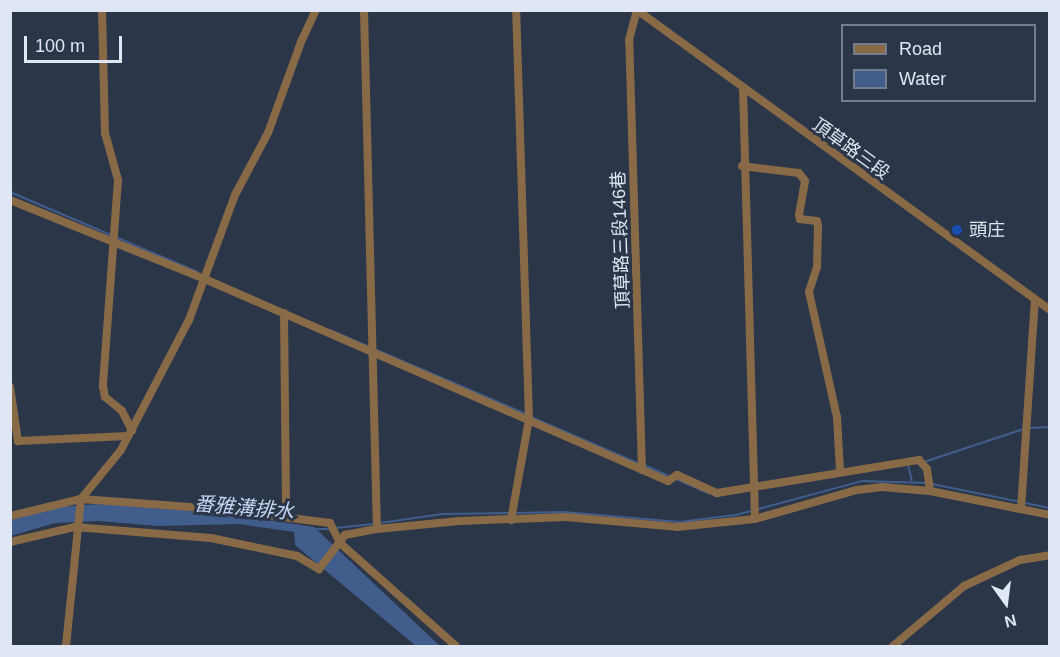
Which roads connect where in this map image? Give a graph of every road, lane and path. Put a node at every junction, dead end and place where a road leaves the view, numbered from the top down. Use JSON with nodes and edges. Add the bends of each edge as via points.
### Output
{"nodes":[{"id":1,"x":102,"y":10,"type":"edge"},
{"id":2,"x":316,"y":10,"type":"edge"},
{"id":3,"x":364,"y":10,"type":"edge"},
{"id":4,"x":516,"y":10,"type":"edge"},
{"id":5,"x":637,"y":10,"type":"edge"},
{"id":6,"x":743,"y":88,"type":"junction"},
{"id":7,"x":742,"y":166,"type":"junction"},
{"id":8,"x":10,"y":200,"type":"edge"},
{"id":9,"x":117,"y":242,"type":"junction"},
{"id":10,"x":207,"y":280,"type":"junction"},
{"id":11,"x":1035,"y":299,"type":"junction"},
{"id":12,"x":1050,"y":310,"type":"edge"},
{"id":13,"x":284,"y":313,"type":"junction"},
{"id":14,"x":375,"y":354,"type":"junction"},
{"id":15,"x":10,"y":387,"type":"edge"},
{"id":16,"x":529,"y":419,"type":"junction"},
{"id":17,"x":130,"y":434,"type":"junction"},
{"id":18,"x":642,"y":470,"type":"junction"},
{"id":19,"x":840,"y":471,"type":"junction"},
{"id":20,"x":754,"y":485,"type":"junction"},
{"id":21,"x":930,"y":491,"type":"junction"},
{"id":22,"x":81,"y":499,"type":"junction"},
{"id":23,"x":1021,"y":504,"type":"junction"},
{"id":24,"x":513,"y":515,"type":"junction"},
{"id":25,"x":1050,"y":515,"type":"edge"},
{"id":26,"x":10,"y":516,"type":"edge"},
{"id":27,"x":286,"y":516,"type":"junction"},
{"id":28,"x":754,"y":519,"type":"junction"},
{"id":29,"x":377,"y":525,"type":"junction"},
{"id":30,"x":75,"y":527,"type":"junction"},
{"id":31,"x":10,"y":542,"type":"edge"},
{"id":32,"x":340,"y":543,"type":"junction"},
{"id":33,"x":1050,"y":555,"type":"edge"},
{"id":34,"x":66,"y":646,"type":"edge"},
{"id":35,"x":456,"y":646,"type":"edge"},
{"id":36,"x":893,"y":646,"type":"edge"}],
"edges":[{"from":1,"to":9,"type":"street","via":[[105,133],[118,180]]},
{"from":2,"to":10,"type":"street","via":[[300,42],[268,133],[235,195]]},
{"from":3,"to":14,"type":"street"},
{"from":4,"to":16,"type":"street"},
{"from":5,"to":6,"type":"street","name":"頂草路三段"},
{"from":5,"to":18,"type":"street","name":"頂草路三段146巷","via":[[629,40]]},
{"from":6,"to":7,"type":"street"},
{"from":6,"to":11,"type":"street","name":"頂草路三段"},
{"from":7,"to":19,"type":"street","via":[[799,173],[805,181],[799,214],[800,219],[817,221],[818,226],[817,267],[809,292],[837,417]]},
{"from":7,"to":20,"type":"street"},
{"from":8,"to":9,"type":"street"},
{"from":9,"to":10,"type":"street"},
{"from":9,"to":17,"type":"street","via":[[104,386],[105,397],[122,411]]},
{"from":10,"to":13,"type":"street"},
{"from":10,"to":17,"type":"street"},
{"from":11,"to":12,"type":"street","name":"頂草路三段"},
{"from":11,"to":23,"type":"street"},
{"from":13,"to":14,"type":"street"},
{"from":13,"to":27,"type":"street"},
{"from":14,"to":16,"type":"street"},
{"from":14,"to":29,"type":"street"},
{"from":15,"to":17,"type":"street","via":[[18,441]]},
{"from":16,"to":18,"type":"street"},
{"from":16,"to":24,"type":"street"},
{"from":17,"to":22,"type":"street","via":[[111,466]]},
{"from":18,"to":20,"type":"street","via":[[668,481],[676,475],[717,493]]},
{"from":19,"to":20,"type":"street"},
{"from":19,"to":21,"type":"street","via":[[920,460],[927,469]]},
{"from":20,"to":28,"type":"street"},
{"from":21,"to":23,"type":"street"},
{"from":21,"to":28,"type":"street","via":[[882,487],[858,490]]},
{"from":22,"to":26,"type":"street"},
{"from":22,"to":27,"type":"street"},
{"from":22,"to":30,"type":"street"},
{"from":23,"to":25,"type":"street"},
{"from":24,"to":28,"type":"street","via":[[677,527]]},
{"from":24,"to":29,"type":"street"},
{"from":27,"to":32,"type":"street","via":[[336,528]]},
{"from":29,"to":32,"type":"street","via":[[345,535]]},
{"from":30,"to":31,"type":"street"},
{"from":30,"to":32,"type":"street","via":[[211,538],[297,556],[320,568]]},
{"from":30,"to":34,"type":"street"},
{"from":32,"to":35,"type":"street"},
{"from":33,"to":36,"type":"street","via":[[1020,560],[964,586]]}]}
